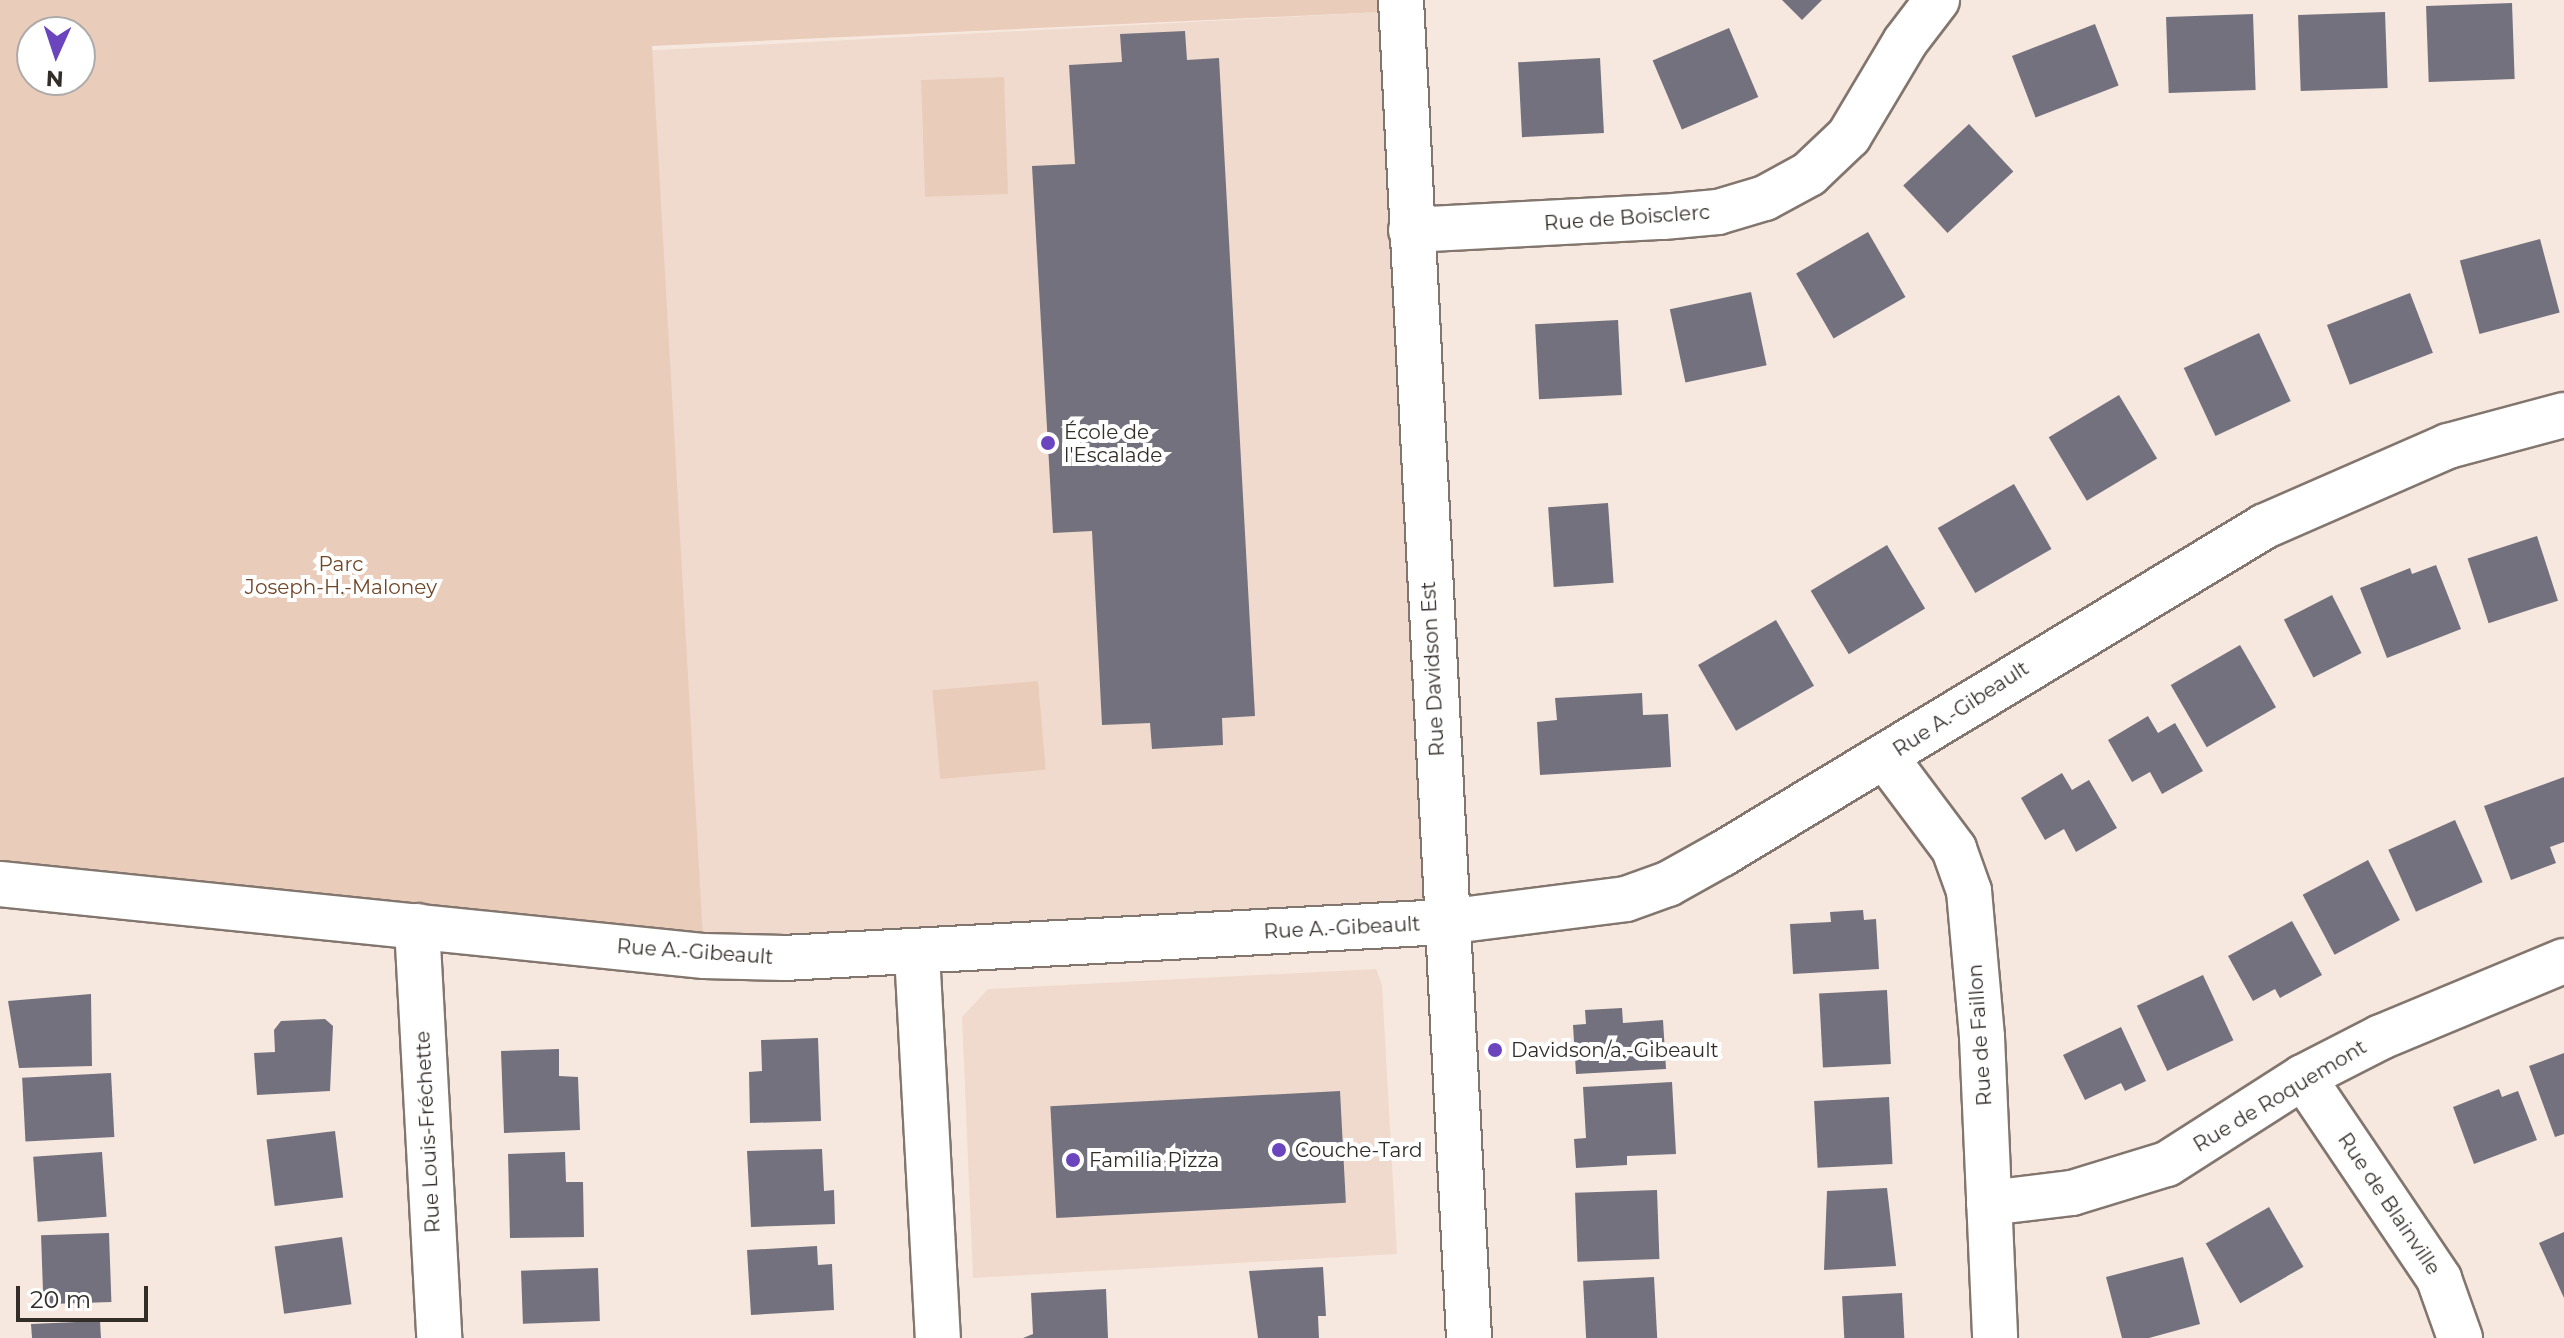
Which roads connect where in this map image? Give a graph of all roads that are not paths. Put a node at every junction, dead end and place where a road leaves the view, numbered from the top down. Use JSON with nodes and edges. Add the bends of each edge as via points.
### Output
{"nodes":[{"id":1,"x":1401,"y":0,"type":"edge"},
{"id":2,"x":1937,"y":0,"type":"edge"},
{"id":3,"x":1411,"y":230,"type":"junction"},
{"id":4,"x":2564,"y":415,"type":"edge"},
{"id":5,"x":1886,"y":758,"type":"junction"},
{"id":6,"x":0,"y":884,"type":"edge"},
{"id":7,"x":1445,"y":922,"type":"junction"},
{"id":8,"x":417,"y":926,"type":"junction"},
{"id":9,"x":917,"y":953,"type":"junction"},
{"id":10,"x":2564,"y":961,"type":"edge"},
{"id":11,"x":2303,"y":1077,"type":"junction"},
{"id":12,"x":1989,"y":1203,"type":"junction"},
{"id":13,"x":439,"y":1338,"type":"edge"},
{"id":14,"x":938,"y":1338,"type":"edge"},
{"id":15,"x":1469,"y":1338,"type":"edge"},
{"id":16,"x":1995,"y":1338,"type":"edge"},
{"id":17,"x":2460,"y":1338,"type":"edge"}],
"edges":[{"from":1,"to":3,"type":"street","name":"Rue Davidson Est"},
{"from":2,"to":3,"type":"street","name":"Rue de Boisclerc","via":[[1905,42],[1849,136],[1809,174],[1765,198],[1718,212],[1677,216]]},
{"from":3,"to":7,"type":"street","name":"Rue Davidson Est"},
{"from":4,"to":5,"type":"street","name":"Rue A.-Gibeault","via":[[2448,446],[2265,526],[2043,656]]},
{"from":5,"to":7,"type":"street","name":"Rue A.-Gibeault","via":[[1668,884],[1626,899],[1566,910]]},
{"from":5,"to":12,"type":"street","name":"Rue de Faillon","via":[[1954,849],[1969,891]]},
{"from":6,"to":8,"type":"street","name":"Rue A.-Gibeault"},
{"from":7,"to":9,"type":"street","name":"Rue A.-Gibeault"},
{"from":7,"to":15,"type":"street","name":"Rue Davidson Est"},
{"from":8,"to":9,"type":"street","name":"Rue A.-Gibeault","via":[[704,956]]},
{"from":8,"to":13,"type":"street","name":"Rue Louis-Fréchette"},
{"from":9,"to":14,"type":"street"},
{"from":10,"to":11,"type":"street","name":"Rue de Roquemont","via":[[2381,1037]]},
{"from":11,"to":12,"type":"street","name":"Rue de Roquemont","via":[[2167,1164],[2072,1193]]},
{"from":11,"to":17,"type":"street","name":"Rue de Blainville","via":[[2439,1279]]},
{"from":12,"to":16,"type":"street","name":"Rue de Faillon"}]}
